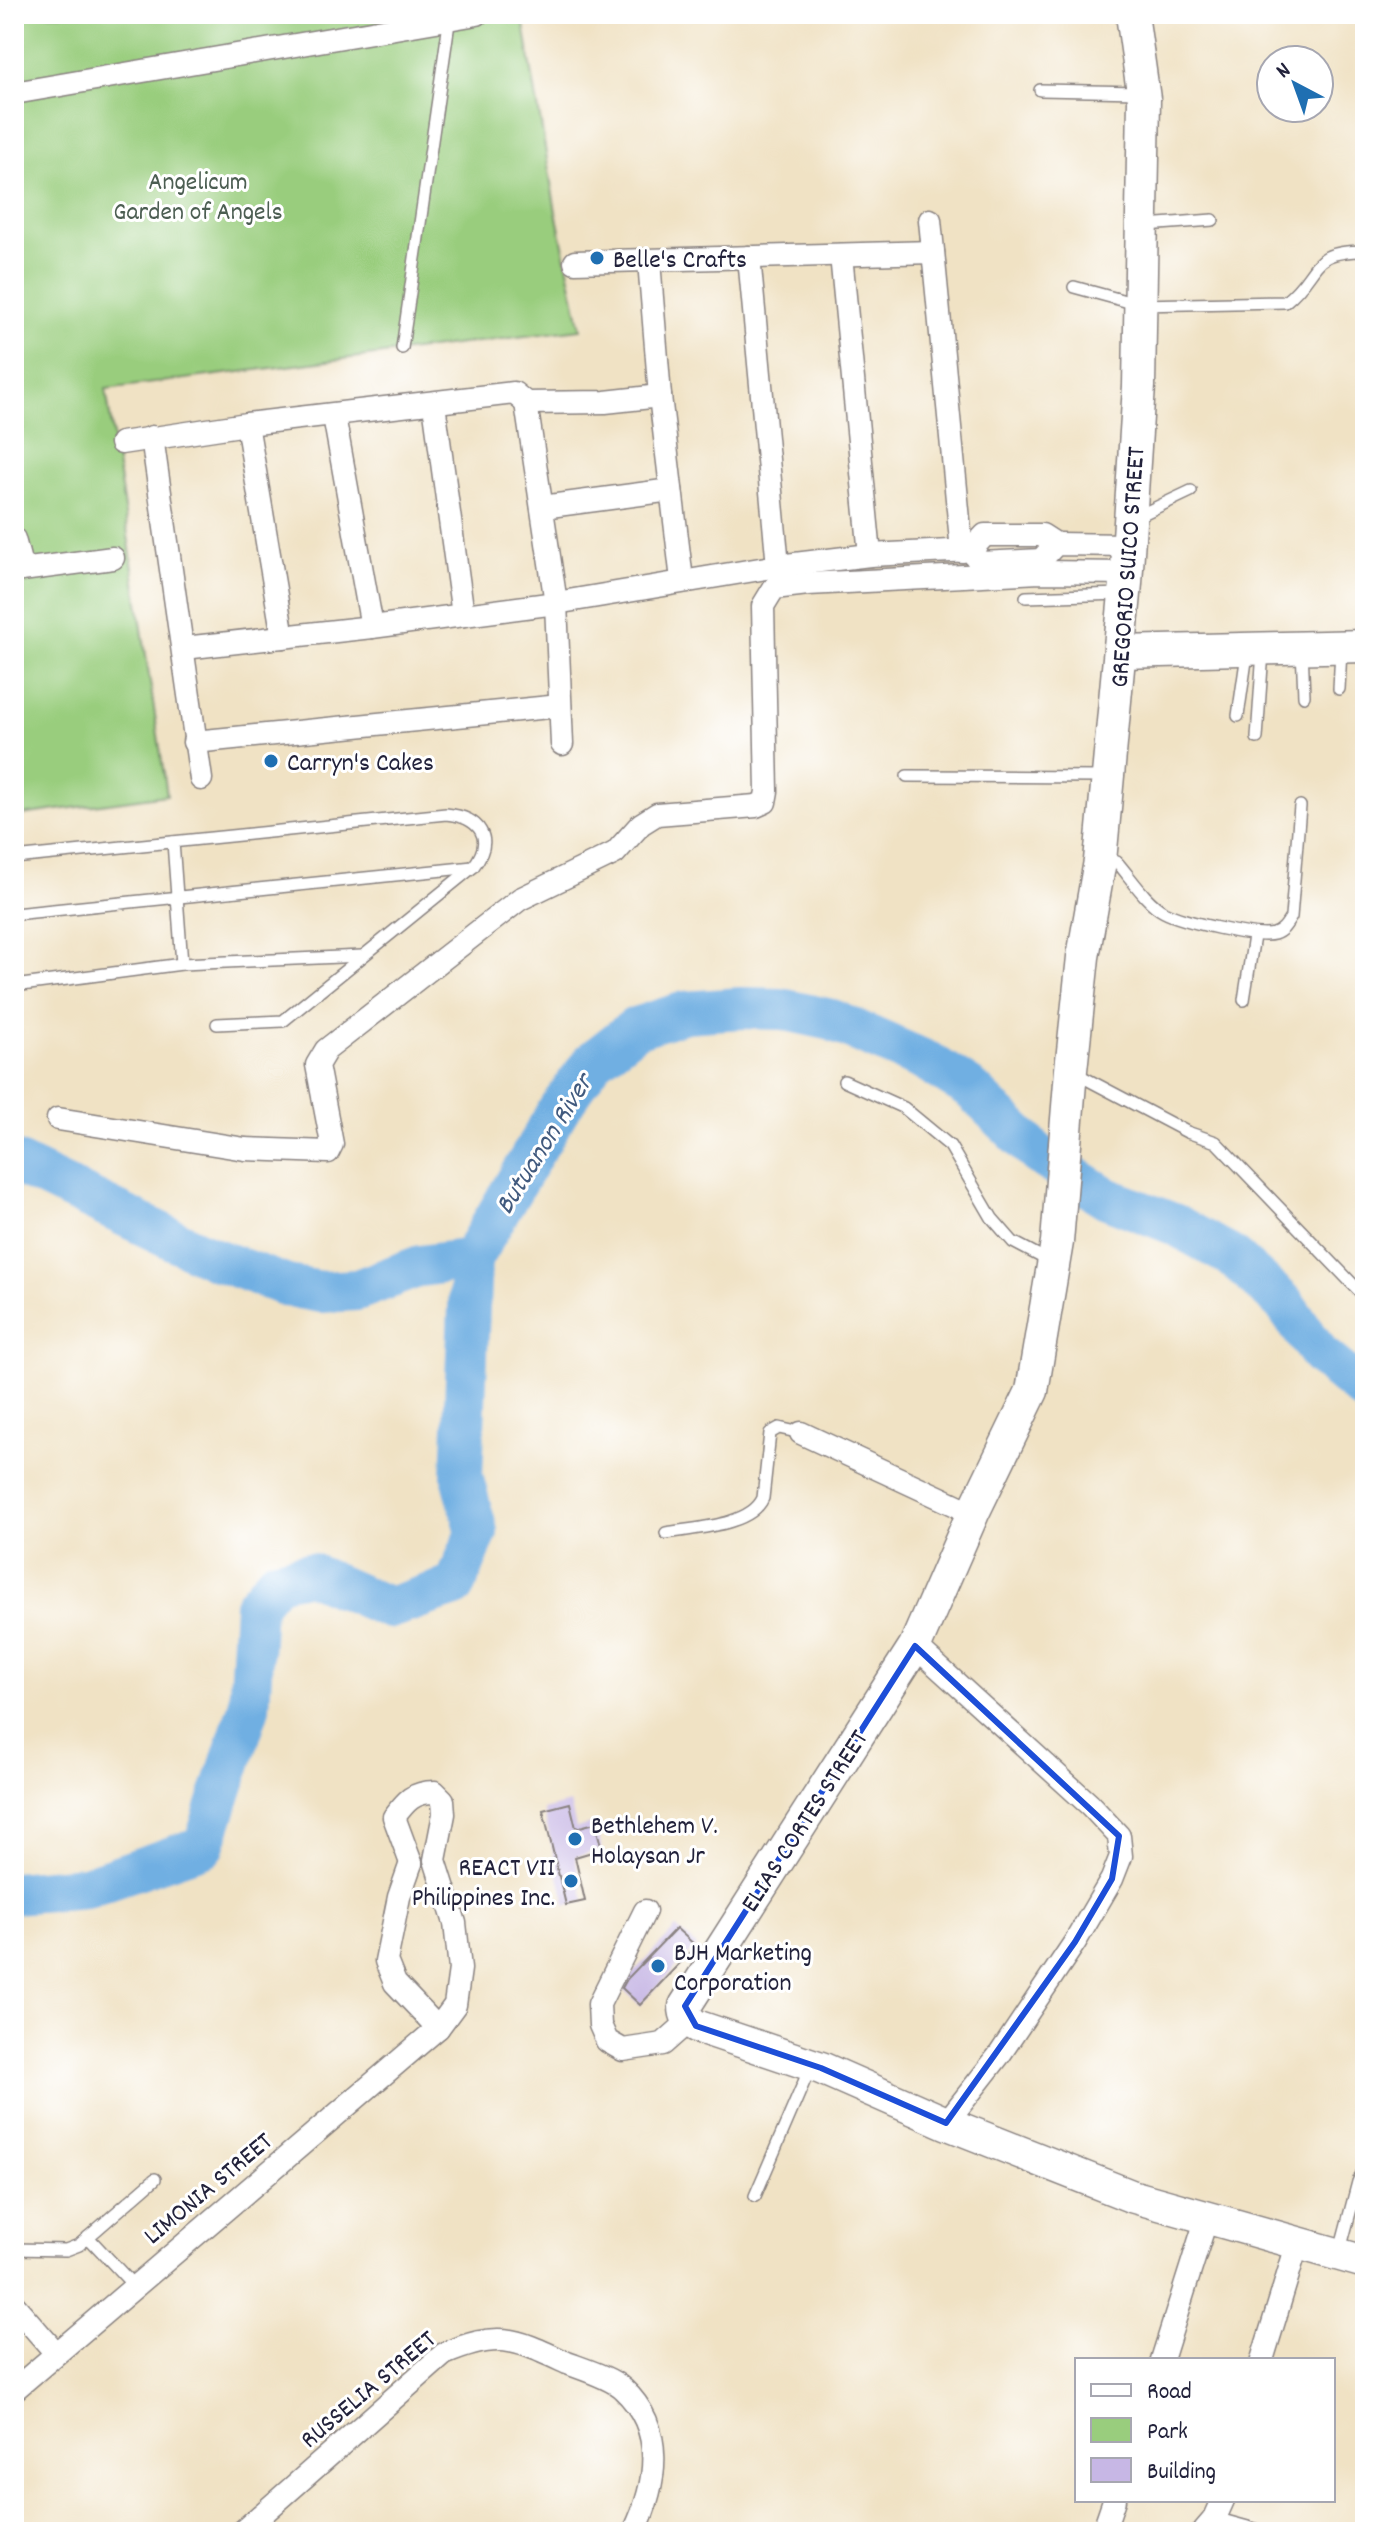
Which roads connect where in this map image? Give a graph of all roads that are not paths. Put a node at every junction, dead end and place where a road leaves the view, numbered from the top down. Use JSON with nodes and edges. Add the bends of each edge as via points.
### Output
{"nodes":[{"id":1,"x":477,"y":14,"type":"edge"},
{"id":2,"x":1132,"y":14,"type":"edge"},
{"id":3,"x":450,"y":16,"type":"edge"},
{"id":4,"x":1040,"y":90,"type":"dead end"},
{"id":5,"x":1143,"y":92,"type":"junction"},
{"id":6,"x":14,"y":93,"type":"edge"},
{"id":7,"x":930,"y":220,"type":"dead end"},
{"id":8,"x":1213,"y":220,"type":"dead end"},
{"id":9,"x":1141,"y":225,"type":"junction"},
{"id":10,"x":1365,"y":251,"type":"edge"},
{"id":11,"x":933,"y":252,"type":"junction"},
{"id":12,"x":841,"y":255,"type":"junction"},
{"id":13,"x":749,"y":257,"type":"junction"},
{"id":14,"x":649,"y":261,"type":"junction"},
{"id":15,"x":575,"y":262,"type":"dead end"},
{"id":16,"x":1074,"y":287,"type":"dead end"},
{"id":17,"x":1140,"y":305,"type":"junction"},
{"id":18,"x":402,"y":348,"type":"dead end"},
{"id":19,"x":660,"y":396,"type":"junction"},
{"id":20,"x":526,"y":403,"type":"junction"},
{"id":21,"x":434,"y":404,"type":"junction"},
{"id":22,"x":334,"y":416,"type":"junction"},
{"id":23,"x":247,"y":424,"type":"junction"},
{"id":24,"x":152,"y":437,"type":"junction"},
{"id":25,"x":121,"y":443,"type":"dead end"},
{"id":26,"x":671,"y":490,"type":"junction"},
{"id":27,"x":1191,"y":491,"type":"dead end"},
{"id":28,"x":542,"y":507,"type":"junction"},
{"id":29,"x":14,"y":539,"type":"edge"},
{"id":30,"x":966,"y":550,"type":"junction"},
{"id":31,"x":870,"y":555,"type":"junction"},
{"id":32,"x":113,"y":558,"type":"dead end"},
{"id":33,"x":1128,"y":558,"type":"junction"},
{"id":34,"x":778,"y":566,"type":"junction"},
{"id":35,"x":18,"y":570,"type":"edge"},
{"id":36,"x":682,"y":580,"type":"junction"},
{"id":37,"x":1026,"y":597,"type":"dead end"},
{"id":38,"x":556,"y":603,"type":"junction"},
{"id":39,"x":463,"y":615,"type":"junction"},
{"id":40,"x":372,"y":627,"type":"junction"},
{"id":41,"x":283,"y":637,"type":"junction"},
{"id":42,"x":1353,"y":646,"type":"edge"},
{"id":43,"x":184,"y":648,"type":"junction"},
{"id":44,"x":1302,"y":648,"type":"junction"},
{"id":45,"x":1255,"y":649,"type":"junction"},
{"id":46,"x":1121,"y":652,"type":"junction"},
{"id":47,"x":1339,"y":689,"type":"dead end"},
{"id":48,"x":1304,"y":696,"type":"dead end"},
{"id":49,"x":560,"y":706,"type":"junction"},
{"id":50,"x":1238,"y":716,"type":"dead end"},
{"id":51,"x":1257,"y":738,"type":"dead end"},
{"id":52,"x":194,"y":742,"type":"junction"},
{"id":53,"x":562,"y":744,"type":"dead end"},
{"id":54,"x":907,"y":776,"type":"dead end"},
{"id":55,"x":1109,"y":777,"type":"junction"},
{"id":56,"x":201,"y":779,"type":"dead end"},
{"id":57,"x":1300,"y":806,"type":"dead end"},
{"id":58,"x":173,"y":842,"type":"junction"},
{"id":59,"x":14,"y":858,"type":"edge"},
{"id":60,"x":1100,"y":861,"type":"junction"},
{"id":61,"x":473,"y":867,"type":"junction"},
{"id":62,"x":177,"y":897,"type":"junction"},
{"id":63,"x":14,"y":914,"type":"edge"},
{"id":64,"x":1254,"y":936,"type":"junction"},
{"id":65,"x":363,"y":956,"type":"junction"},
{"id":66,"x":182,"y":964,"type":"junction"},
{"id":67,"x":14,"y":986,"type":"edge"},
{"id":68,"x":1244,"y":1000,"type":"dead end"},
{"id":69,"x":217,"y":1024,"type":"dead end"},
{"id":70,"x":1071,"y":1070,"type":"junction"},
{"id":71,"x":844,"y":1081,"type":"dead end"},
{"id":72,"x":1067,"y":1118,"type":"joint"},
{"id":73,"x":58,"y":1119,"type":"dead end"},
{"id":74,"x":1056,"y":1253,"type":"junction"},
{"id":75,"x":1365,"y":1297,"type":"edge"},
{"id":76,"x":801,"y":1433,"type":"joint"},
{"id":77,"x":973,"y":1513,"type":"junction"},
{"id":78,"x":666,"y":1533,"type":"dead end"},
{"id":79,"x":915,"y":1646,"type":"junction"},
{"id":80,"x":435,"y":1860,"type":"junction"},
{"id":81,"x":411,"y":1863,"type":"junction"},
{"id":82,"x":645,"y":1911,"type":"dead end"},
{"id":83,"x":689,"y":2021,"type":"junction"},
{"id":84,"x":438,"y":2028,"type":"junction"},
{"id":85,"x":812,"y":2064,"type":"junction"},
{"id":86,"x":946,"y":2123,"type":"junction"},
{"id":87,"x":1365,"y":2167,"type":"edge"},
{"id":88,"x":155,"y":2179,"type":"dead end"},
{"id":89,"x":755,"y":2196,"type":"dead end"},
{"id":90,"x":1207,"y":2217,"type":"junction"},
{"id":91,"x":88,"y":2237,"type":"junction"},
{"id":92,"x":1298,"y":2242,"type":"junction"},
{"id":93,"x":14,"y":2249,"type":"edge"},
{"id":94,"x":1352,"y":2258,"type":"edge"},
{"id":95,"x":134,"y":2286,"type":"junction"},
{"id":96,"x":14,"y":2305,"type":"edge"},
{"id":97,"x":56,"y":2353,"type":"junction"},
{"id":98,"x":1163,"y":2358,"type":"edge"},
{"id":99,"x":1263,"y":2358,"type":"edge"},
{"id":100,"x":14,"y":2390,"type":"edge"},
{"id":101,"x":1113,"y":2502,"type":"edge"},
{"id":102,"x":1214,"y":2517,"type":"edge"},
{"id":103,"x":242,"y":2532,"type":"edge"},
{"id":104,"x":634,"y":2532,"type":"edge"},
{"id":105,"x":1103,"y":2532,"type":"edge"},
{"id":106,"x":1266,"y":2532,"type":"edge"}],
"edges":[{"from":1,"to":3,"type":"street"},
{"from":2,"to":5,"type":"street","name":"GREGORIO SUICO STREET"},
{"from":3,"to":6,"type":"street"},
{"from":3,"to":18,"type":"lane"},
{"from":4,"to":5,"type":"lane"},
{"from":5,"to":9,"type":"street","name":"GREGORIO SUICO STREET"},
{"from":7,"to":11,"type":"street"},
{"from":8,"to":9,"type":"lane"},
{"from":9,"to":17,"type":"street","name":"GREGORIO SUICO STREET"},
{"from":10,"to":17,"type":"lane","via":[[1331,253],[1320,260],[1285,302]]},
{"from":11,"to":12,"type":"street"},
{"from":11,"to":30,"type":"street"},
{"from":12,"to":13,"type":"street"},
{"from":12,"to":31,"type":"street"},
{"from":13,"to":14,"type":"street"},
{"from":13,"to":34,"type":"street"},
{"from":14,"to":15,"type":"street"},
{"from":14,"to":19,"type":"street"},
{"from":16,"to":17,"type":"lane"},
{"from":17,"to":33,"type":"street","name":"GREGORIO SUICO STREET"},
{"from":19,"to":20,"type":"street"},
{"from":19,"to":26,"type":"street"},
{"from":20,"to":21,"type":"street","via":[[514,393]]},
{"from":20,"to":28,"type":"street"},
{"from":21,"to":22,"type":"street"},
{"from":21,"to":39,"type":"street"},
{"from":22,"to":23,"type":"street"},
{"from":22,"to":40,"type":"street"},
{"from":23,"to":24,"type":"street"},
{"from":23,"to":41,"type":"street"},
{"from":24,"to":25,"type":"street"},
{"from":24,"to":43,"type":"street"},
{"from":26,"to":28,"type":"street"},
{"from":26,"to":36,"type":"street"},
{"from":27,"to":33,"type":"lane"},
{"from":28,"to":38,"type":"street"},
{"from":29,"to":35,"type":"street"},
{"from":30,"to":31,"type":"street"},
{"from":30,"to":33,"type":"street","via":[[980,563],[1041,560],[1056,544]]},
{"from":31,"to":34,"type":"street"},
{"from":32,"to":35,"type":"street"},
{"from":33,"to":37,"type":"lane"},
{"from":33,"to":46,"type":"street","name":"GREGORIO SUICO STREET"},
{"from":33,"to":73,"type":"street","via":[[1040,572],[774,588],[763,606],[765,802],[648,818],[615,853],[520,899],[326,1050],[317,1065],[332,1144],[328,1152],[245,1149]]},
{"from":34,"to":36,"type":"street"},
{"from":36,"to":38,"type":"street"},
{"from":38,"to":39,"type":"street"},
{"from":38,"to":49,"type":"street"},
{"from":39,"to":40,"type":"street"},
{"from":40,"to":41,"type":"street"},
{"from":41,"to":43,"type":"street"},
{"from":42,"to":44,"type":"street"},
{"from":42,"to":47,"type":"lane"},
{"from":43,"to":52,"type":"street"},
{"from":44,"to":45,"type":"street"},
{"from":44,"to":48,"type":"lane"},
{"from":45,"to":46,"type":"street"},
{"from":45,"to":50,"type":"lane"},
{"from":45,"to":51,"type":"lane"},
{"from":46,"to":55,"type":"street","name":"GREGORIO SUICO STREET"},
{"from":49,"to":52,"type":"street"},
{"from":49,"to":53,"type":"street"},
{"from":52,"to":56,"type":"street"},
{"from":54,"to":55,"type":"lane"},
{"from":55,"to":60,"type":"street","name":"GREGORIO SUICO STREET"},
{"from":57,"to":64,"type":"lane","via":[[1291,917],[1273,934]]},
{"from":58,"to":59,"type":"lane"},
{"from":58,"to":61,"type":"lane","via":[[454,815],[477,824],[484,841],[484,853]]},
{"from":58,"to":62,"type":"lane"},
{"from":60,"to":64,"type":"lane","via":[[1117,862],[1163,912]]},
{"from":60,"to":70,"type":"street","name":"GREGORIO SUICO STREET"},
{"from":61,"to":62,"type":"lane"},
{"from":61,"to":65,"type":"lane"},
{"from":62,"to":63,"type":"lane"},
{"from":62,"to":66,"type":"lane"},
{"from":64,"to":68,"type":"lane"},
{"from":65,"to":66,"type":"lane"},
{"from":65,"to":69,"type":"lane","via":[[283,1021]]},
{"from":66,"to":67,"type":"lane"},
{"from":70,"to":72,"type":"street","name":"GREGORIO SUICO STREET"},
{"from":70,"to":75,"type":"lane","via":[[1216,1142]]},
{"from":71,"to":74,"type":"lane","via":[[904,1108],[950,1146],[992,1218],[1013,1242]]},
{"from":72,"to":74,"type":"street","name":"ELIAS CORTES STREET"},
{"from":74,"to":77,"type":"street","name":"ELIAS CORTES STREET","via":[[1032,1391]]},
{"from":76,"to":77,"type":"street"},
{"from":76,"to":78,"type":"lane","via":[[779,1428],[770,1433],[763,1498],[754,1512]]},
{"from":77,"to":79,"type":"street","name":"ELIAS CORTES STREET"},
{"from":79,"to":83,"type":"street","name":"ELIAS CORTES STREET","via":[[685,2006]]},
{"from":79,"to":86,"type":"street","via":[[1090,1805],[1119,1836],[1121,1856],[1075,1942]]},
{"from":80,"to":81,"type":"street"},
{"from":80,"to":81,"type":"street","via":[[443,1800],[435,1792],[422,1792],[408,1798],[394,1817]]},
{"from":80,"to":84,"type":"street","name":"LIMONIA STREET","via":[[455,1923],[460,1969],[455,2005]]},
{"from":81,"to":84,"type":"street","via":[[386,1961],[395,1983]]},
{"from":82,"to":83,"type":"street","via":[[599,2004],[600,2025],[607,2041],[623,2050],[663,2044]]},
{"from":83,"to":85,"type":"street"},
{"from":84,"to":95,"type":"street","name":"LIMONIA STREET"},
{"from":85,"to":86,"type":"street"},
{"from":85,"to":89,"type":"lane"},
{"from":86,"to":90,"type":"street","via":[[1131,2196]]},
{"from":87,"to":94,"type":"lane","via":[[1358,2182]]},
{"from":88,"to":91,"type":"lane"},
{"from":90,"to":92,"type":"street"},
{"from":90,"to":98,"type":"street"},
{"from":91,"to":93,"type":"lane","via":[[66,2250]]},
{"from":91,"to":95,"type":"lane"},
{"from":92,"to":94,"type":"street"},
{"from":92,"to":99,"type":"street"},
{"from":95,"to":97,"type":"street","name":"LIMONIA STREET"},
{"from":96,"to":97,"type":"street"},
{"from":97,"to":100,"type":"street","name":"LIMONIA STREET"},
{"from":101,"to":105,"type":"street"},
{"from":102,"to":106,"type":"lane"},
{"from":103,"to":104,"type":"street","name":"RUSSELIA STREET","via":[[444,2354],[492,2339],[522,2342],[622,2387],[638,2407],[654,2446],[651,2484]]}]}
